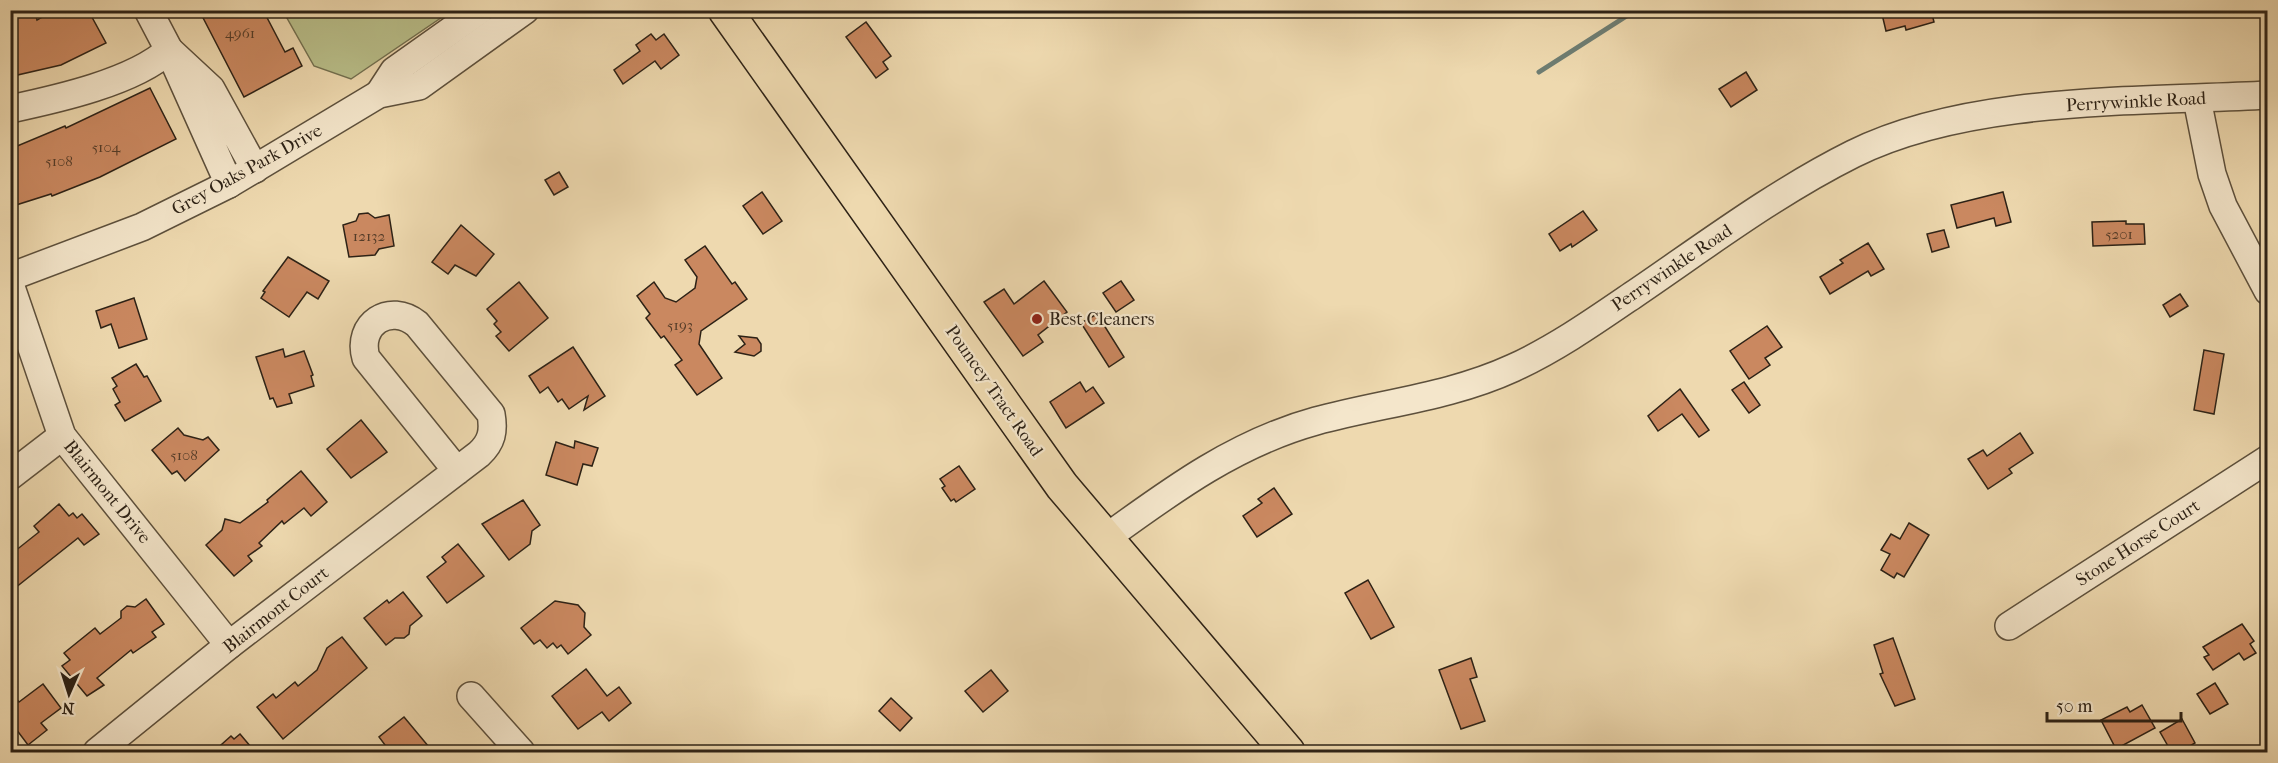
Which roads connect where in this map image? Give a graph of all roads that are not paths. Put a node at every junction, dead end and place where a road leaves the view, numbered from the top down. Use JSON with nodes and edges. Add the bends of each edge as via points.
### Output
{"nodes":[{"id":1,"x":148,"y":10,"type":"edge"},
{"id":2,"x":480,"y":10,"type":"edge"},
{"id":3,"x":525,"y":10,"type":"edge"},
{"id":4,"x":725,"y":10,"type":"edge"},
{"id":5,"x":169,"y":50,"type":"junction"},
{"id":6,"x":379,"y":94,"type":"junction"},
{"id":7,"x":2268,"y":95,"type":"edge"},
{"id":8,"x":2197,"y":99,"type":"junction"},
{"id":9,"x":10,"y":109,"type":"edge"},
{"id":10,"x":255,"y":169,"type":"junction"},
{"id":11,"x":229,"y":184,"type":"junction"},
{"id":12,"x":10,"y":277,"type":"edge"},
{"id":13,"x":10,"y":284,"type":"edge"},
{"id":14,"x":2268,"y":291,"type":"edge"},
{"id":15,"x":62,"y":436,"type":"junction"},
{"id":16,"x":2268,"y":459,"type":"edge"},
{"id":17,"x":457,"y":471,"type":"junction"},
{"id":18,"x":10,"y":476,"type":"edge"},
{"id":19,"x":1106,"y":538,"type":"junction"},
{"id":20,"x":2009,"y":626,"type":"dead end"},
{"id":21,"x":229,"y":645,"type":"junction"},
{"id":22,"x":471,"y":696,"type":"dead end"},
{"id":23,"x":98,"y":753,"type":"edge"},
{"id":24,"x":521,"y":753,"type":"edge"},
{"id":25,"x":1288,"y":753,"type":"edge"}],
"edges":[{"from":1,"to":5,"type":"street"},
{"from":2,"to":6,"type":"street","name":"Grey Oaks Park Drive","via":[[394,71]]},
{"from":3,"to":6,"type":"street","name":"Grey Oaks Park Drive","via":[[419,86]]},
{"from":4,"to":19,"type":"main road","name":"Pouncey Tract Road","via":[[1018,426]]},
{"from":5,"to":9,"type":"street","via":[[159,59],[104,84]]},
{"from":5,"to":10,"type":"street","via":[[211,89]]},
{"from":5,"to":11,"type":"street"},
{"from":6,"to":10,"type":"street","name":"Grey Oaks Park Drive"},
{"from":7,"to":8,"type":"street","name":"Perrywinkle Road"},
{"from":8,"to":14,"type":"street","via":[[2212,174],[2223,206]]},
{"from":8,"to":19,"type":"street","name":"Perrywinkle Road","via":[[1993,113],[1926,128],[1873,146],[1776,197],[1607,312],[1516,367],[1459,389],[1316,421],[1273,435],[1198,473]]},
{"from":10,"to":11,"type":"street","name":"Grey Oaks Park Drive"},
{"from":11,"to":12,"type":"street","name":"Grey Oaks Park Drive","via":[[142,227]]},
{"from":13,"to":15,"type":"street","name":"Blairmont Drive"},
{"from":15,"to":18,"type":"street"},
{"from":15,"to":21,"type":"street","name":"Blairmont Drive"},
{"from":16,"to":20,"type":"street","name":"Stone Horse Court"},
{"from":17,"to":17,"type":"street","name":"Blairmont Court","via":[[486,448],[493,432],[491,414],[417,324],[402,315],[385,315],[366,332],[366,358]]},
{"from":17,"to":21,"type":"street","name":"Blairmont Court"},
{"from":19,"to":25,"type":"main road","name":"Pouncey Tract Road"},
{"from":21,"to":23,"type":"street","name":"Blairmont Court"},
{"from":22,"to":24,"type":"street"}]}
